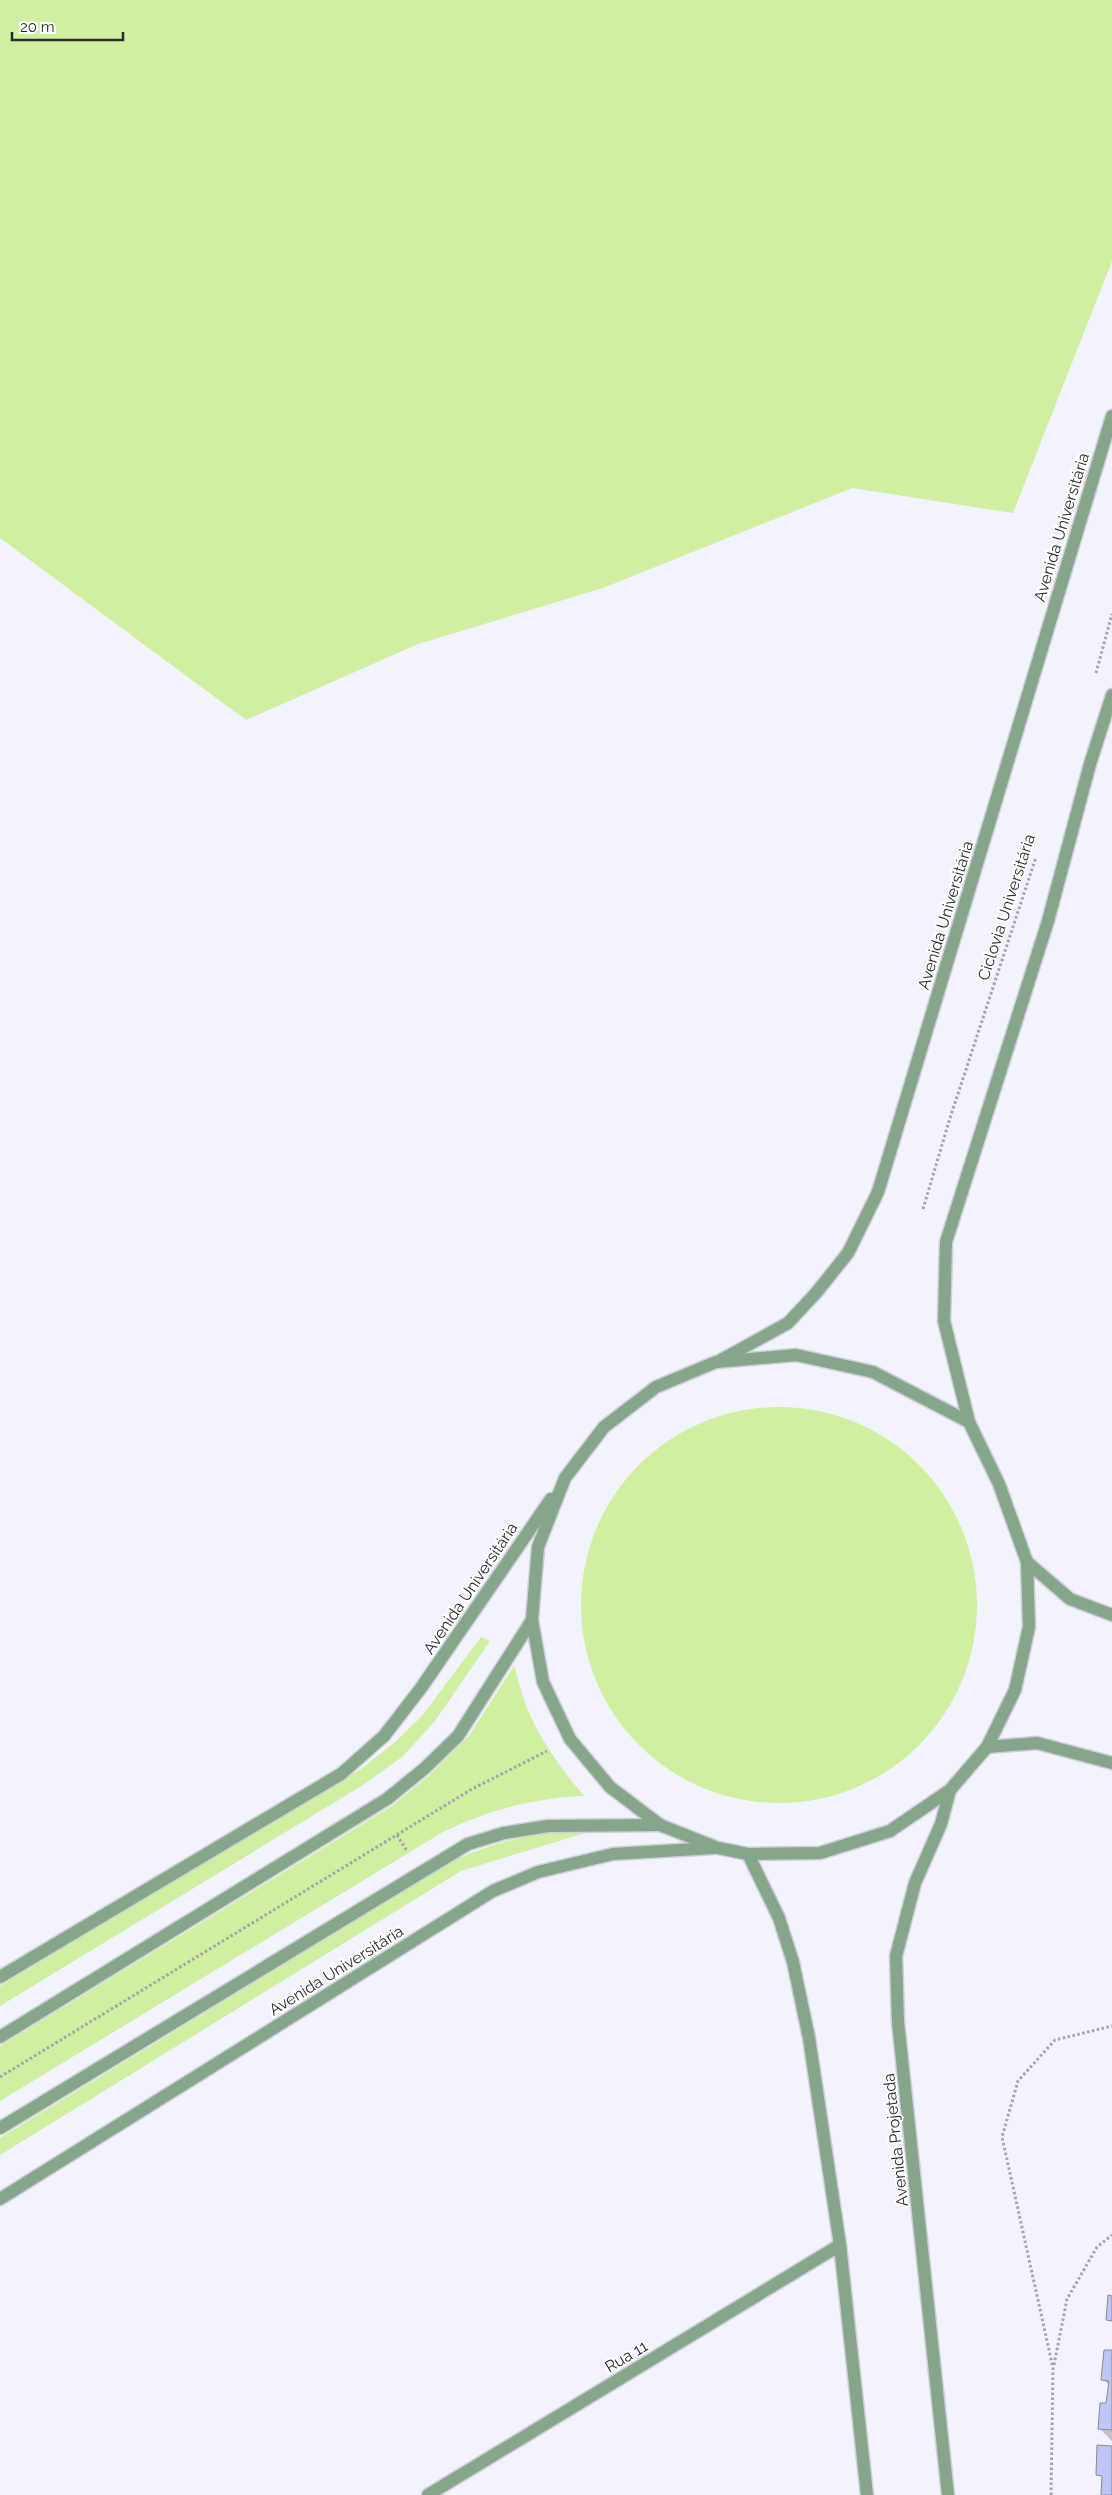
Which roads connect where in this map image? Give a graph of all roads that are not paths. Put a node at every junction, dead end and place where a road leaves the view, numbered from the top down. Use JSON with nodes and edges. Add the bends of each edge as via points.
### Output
{"nodes":[{"id":1,"x":1112,"y":416,"type":"edge"},
{"id":2,"x":1112,"y":695,"type":"edge"},
{"id":3,"x":716,"y":1362,"type":"junction"},
{"id":4,"x":969,"y":1422,"type":"junction"},
{"id":5,"x":565,"y":1478,"type":"junction"},
{"id":6,"x":1026,"y":1562,"type":"junction"},
{"id":7,"x":1112,"y":1615,"type":"edge"},
{"id":8,"x":532,"y":1620,"type":"junction"},
{"id":9,"x":987,"y":1747,"type":"junction"},
{"id":10,"x":1112,"y":1763,"type":"edge"},
{"id":11,"x":950,"y":1790,"type":"junction"},
{"id":12,"x":660,"y":1825,"type":"junction"},
{"id":13,"x":718,"y":1848,"type":"junction"},
{"id":14,"x":748,"y":1854,"type":"junction"},
{"id":15,"x":0,"y":1978,"type":"edge"},
{"id":16,"x":0,"y":2037,"type":"edge"},
{"id":17,"x":0,"y":2128,"type":"edge"},
{"id":18,"x":0,"y":2199,"type":"edge"},
{"id":19,"x":840,"y":2245,"type":"junction"},
{"id":20,"x":428,"y":2495,"type":"edge"},
{"id":21,"x":867,"y":2495,"type":"edge"},
{"id":22,"x":948,"y":2495,"type":"edge"}],
"edges":[{"from":1,"to":3,"type":"street","name":"Avenida Universitária","via":[[878,1192],[848,1253],[788,1323]]},
{"from":2,"to":4,"type":"street","name":"Avenida Universitária","via":[[1048,921],[946,1242],[944,1321]]},
{"from":3,"to":4,"type":"street","name":"Avenida Universitária","via":[[796,1355],[873,1372]]},
{"from":3,"to":5,"type":"street","name":"Avenida Universitária","via":[[656,1387],[604,1427]]},
{"from":4,"to":6,"type":"street","name":"Avenida Universitária","via":[[999,1484]]},
{"from":5,"to":8,"type":"street","name":"Avenida Universitária","via":[[538,1547]]},
{"from":5,"to":15,"type":"street","name":"Avenida Universitária","via":[[421,1688],[384,1736],[342,1774]]},
{"from":6,"to":7,"type":"street","via":[[1070,1599]]},
{"from":6,"to":9,"type":"street","name":"Avenida Universitária","via":[[1029,1627],[1015,1690]]},
{"from":8,"to":12,"type":"street","name":"Avenida Universitária","via":[[543,1682],[570,1739],[610,1787]]},
{"from":8,"to":16,"type":"street","name":"Avenida Universitária","via":[[458,1736],[425,1768],[279,1867]]},
{"from":9,"to":10,"type":"street","via":[[1037,1743]]},
{"from":9,"to":11,"type":"street","name":"Avenida Universitária"},
{"from":11,"to":14,"type":"street","name":"Avenida Universitária","via":[[890,1831],[820,1853]]},
{"from":11,"to":22,"type":"street","name":"Avenida Projetada","via":[[941,1824],[915,1883],[896,1956],[898,2022]]},
{"from":12,"to":13,"type":"street","name":"Avenida Universitária"},
{"from":12,"to":17,"type":"street","name":"Avenida Universitária","via":[[548,1826],[504,1833],[468,1844]]},
{"from":13,"to":14,"type":"street","name":"Avenida Universitária"},
{"from":13,"to":18,"type":"street","name":"Avenida Universitária","via":[[613,1854],[538,1872],[493,1891]]},
{"from":14,"to":19,"type":"street","via":[[779,1918],[793,1962],[809,2038]]},
{"from":19,"to":20,"type":"street","name":"Rua 11"},
{"from":19,"to":21,"type":"street"}]}
